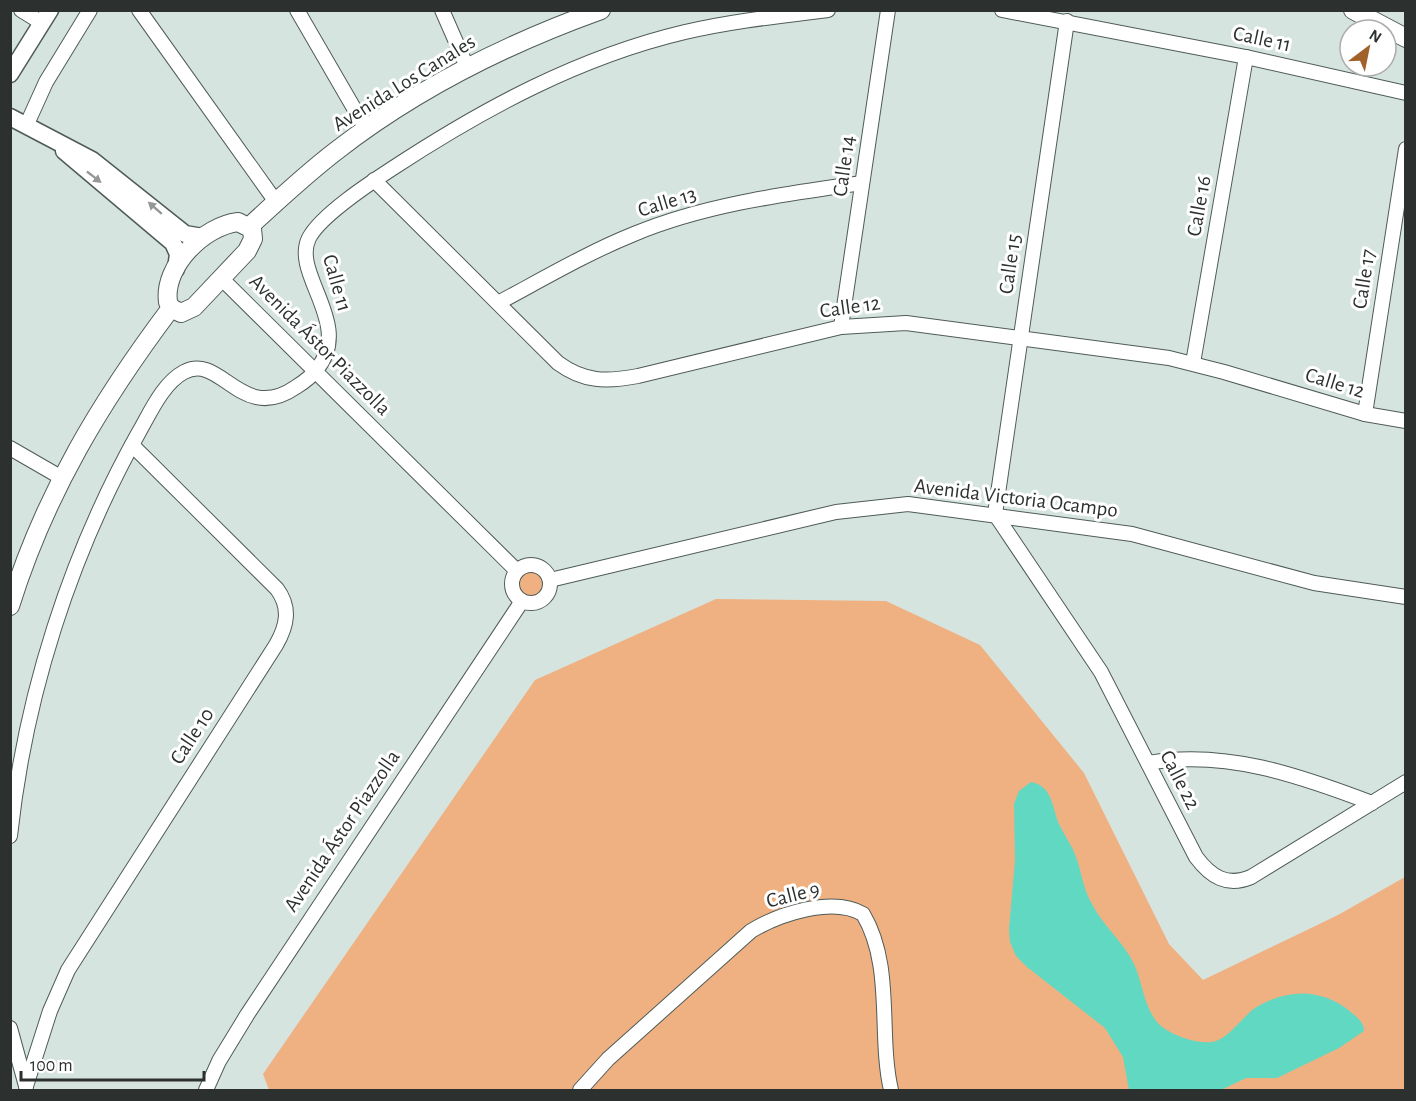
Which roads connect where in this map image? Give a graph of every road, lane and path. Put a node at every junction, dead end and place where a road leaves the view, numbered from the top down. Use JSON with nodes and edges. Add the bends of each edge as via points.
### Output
{"nodes":[{"id":1,"x":21,"y":10,"type":"edge"},
{"id":2,"x":90,"y":10,"type":"edge"},
{"id":3,"x":139,"y":10,"type":"edge"},
{"id":4,"x":297,"y":10,"type":"edge"},
{"id":5,"x":442,"y":10,"type":"edge"},
{"id":6,"x":601,"y":10,"type":"edge"},
{"id":7,"x":828,"y":10,"type":"edge"},
{"id":8,"x":888,"y":10,"type":"edge"},
{"id":9,"x":1002,"y":10,"type":"edge"},
{"id":10,"x":1353,"y":10,"type":"edge"},
{"id":11,"x":569,"y":16,"type":"edge"},
{"id":12,"x":46,"y":17,"type":"edge"},
{"id":13,"x":1067,"y":21,"type":"junction"},
{"id":14,"x":1406,"y":38,"type":"edge"},
{"id":15,"x":1246,"y":57,"type":"junction"},
{"id":16,"x":467,"y":67,"type":"junction"},
{"id":17,"x":10,"y":74,"type":"edge"},
{"id":18,"x":1406,"y":93,"type":"edge"},
{"id":19,"x":10,"y":117,"type":"edge"},
{"id":20,"x":27,"y":124,"type":"junction"},
{"id":21,"x":366,"y":129,"type":"junction"},
{"id":22,"x":50,"y":139,"type":"junction"},
{"id":23,"x":1406,"y":149,"type":"edge"},
{"id":24,"x":374,"y":180,"type":"junction"},
{"id":25,"x":862,"y":183,"type":"junction"},
{"id":26,"x":276,"y":202,"type":"junction"},
{"id":27,"x":250,"y":226,"type":"junction"},
{"id":28,"x":203,"y":237,"type":"junction"},
{"id":29,"x":176,"y":269,"type":"junction"},
{"id":30,"x":221,"y":278,"type":"junction"},
{"id":31,"x":498,"y":303,"type":"junction"},
{"id":32,"x":171,"y":308,"type":"junction"},
{"id":33,"x":841,"y":327,"type":"junction"},
{"id":34,"x":1020,"y":337,"type":"junction"},
{"id":35,"x":1193,"y":363,"type":"junction"},
{"id":36,"x":316,"y":372,"type":"junction"},
{"id":37,"x":1365,"y":414,"type":"junction"},
{"id":38,"x":1406,"y":421,"type":"edge"},
{"id":39,"x":132,"y":445,"type":"junction"},
{"id":40,"x":10,"y":448,"type":"edge"},
{"id":41,"x":62,"y":478,"type":"junction"},
{"id":42,"x":995,"y":514,"type":"junction"},
{"id":43,"x":516,"y":570,"type":"junction"},
{"id":44,"x":550,"y":580,"type":"junction"},
{"id":45,"x":1406,"y":597,"type":"edge"},
{"id":46,"x":522,"y":601,"type":"junction"},
{"id":47,"x":10,"y":606,"type":"edge"},
{"id":48,"x":1148,"y":763,"type":"junction"},
{"id":49,"x":1406,"y":782,"type":"edge"},
{"id":50,"x":1372,"y":803,"type":"junction"},
{"id":51,"x":10,"y":836,"type":"edge"},
{"id":52,"x":10,"y":1028,"type":"edge"},
{"id":53,"x":27,"y":1088,"type":"edge"},
{"id":54,"x":206,"y":1090,"type":"edge"},
{"id":55,"x":580,"y":1090,"type":"edge"},
{"id":56,"x":891,"y":1090,"type":"edge"}],
"edges":[{"from":1,"to":12,"type":"street"},
{"from":2,"to":20,"type":"street","via":[[46,82]]},
{"from":3,"to":26,"type":"street"},
{"from":4,"to":21,"type":"street"},
{"from":5,"to":16,"type":"street"},
{"from":6,"to":11,"type":"main road","name":"Avenida Los Canales"},
{"from":7,"to":24,"type":"street","name":"Calle 11","via":[[685,32],[593,62],[457,126]]},
{"from":8,"to":25,"type":"street","name":"Calle 14"},
{"from":9,"to":13,"type":"street","name":"Calle 11"},
{"from":10,"to":14,"type":"main road"},
{"from":11,"to":16,"type":"main road","name":"Avenida Los Canales"},
{"from":12,"to":17,"type":"street"},
{"from":13,"to":15,"type":"street","name":"Calle 11"},
{"from":13,"to":34,"type":"street","name":"Calle 15"},
{"from":15,"to":18,"type":"street","name":"Calle 11"},
{"from":15,"to":35,"type":"street","name":"Calle 16"},
{"from":16,"to":21,"type":"main road","name":"Avenida Los Canales"},
{"from":19,"to":20,"type":"street"},
{"from":20,"to":22,"type":"street"},
{"from":21,"to":26,"type":"main road","name":"Avenida Los Canales"},
{"from":28,"to":22,"type":"street","one_way":true,"via":[[179,231],[92,159]]},
{"from":22,"to":29,"type":"street","one_way":true,"via":[[173,243],[178,254]]},
{"from":23,"to":37,"type":"street","name":"Calle 17"},
{"from":24,"to":31,"type":"street","name":"Calle 12"},
{"from":24,"to":36,"type":"street","name":"Calle 11","via":[[324,220],[306,246],[329,336]]},
{"from":25,"to":31,"type":"street","name":"Calle 13","via":[[731,205],[636,233]]},
{"from":25,"to":33,"type":"street","name":"Calle 14"},
{"from":26,"to":27,"type":"main road","name":"Avenida Los Canales"},
{"from":27,"to":28,"type":"main road","via":[[233,222]]},
{"from":27,"to":30,"type":"main road","via":[[250,246]]},
{"from":28,"to":29,"type":"main road"},
{"from":29,"to":32,"type":"main road","via":[[168,288]]},
{"from":30,"to":32,"type":"main road","via":[[188,311],[182,313]]},
{"from":30,"to":36,"type":"street","name":"Avenida Ástor Piazzolla"},
{"from":31,"to":33,"type":"street","name":"Calle 12","via":[[571,373],[604,381]]},
{"from":32,"to":41,"type":"main road","via":[[108,394]]},
{"from":33,"to":34,"type":"street","name":"Calle 12","via":[[906,323]]},
{"from":34,"to":35,"type":"street","name":"Calle 12"},
{"from":34,"to":42,"type":"street","name":"Calle 15"},
{"from":35,"to":37,"type":"street","name":"Calle 12"},
{"from":36,"to":39,"type":"street","via":[[289,392],[268,399],[247,395],[210,372],[189,369],[173,380]]},
{"from":36,"to":43,"type":"street","name":"Avenida Ástor Piazzolla"},
{"from":37,"to":38,"type":"street","name":"Calle 12"},
{"from":39,"to":51,"type":"street","via":[[96,518],[55,629],[31,711]]},
{"from":39,"to":53,"type":"street","name":"Calle 10","via":[[278,589],[284,599],[286,622],[276,645],[68,970],[50,1011]]},
{"from":40,"to":41,"type":"street"},
{"from":41,"to":47,"type":"main road"},
{"from":42,"to":44,"type":"street","name":"Avenida Victoria Ocampo","via":[[908,504],[858,508]]},
{"from":42,"to":45,"type":"street","name":"Avenida Victoria Ocampo","via":[[1132,534],[1314,583]]},
{"from":42,"to":48,"type":"street","name":"Calle 22","via":[[1086,648]]},
{"from":43,"to":44,"type":"street","via":[[527,565],[539,566]]},
{"from":43,"to":46,"type":"street","via":[[511,587]]},
{"from":44,"to":46,"type":"street","via":[[545,597],[534,603]]},
{"from":46,"to":54,"type":"street","name":"Avenida Ástor Piazzolla","via":[[247,1015]]},
{"from":48,"to":50,"type":"street","via":[[1193,759],[1280,771]]},
{"from":48,"to":50,"type":"street","name":"Calle 22","via":[[1196,857],[1211,874],[1232,882],[1251,878]]},
{"from":49,"to":50,"type":"street","name":"Calle 22"},
{"from":52,"to":53,"type":"street"},
{"from":55,"to":56,"type":"street","name":"Calle 9","via":[[608,1059],[751,931],[789,913],[843,906],[863,914],[872,933],[881,975]]}]}
